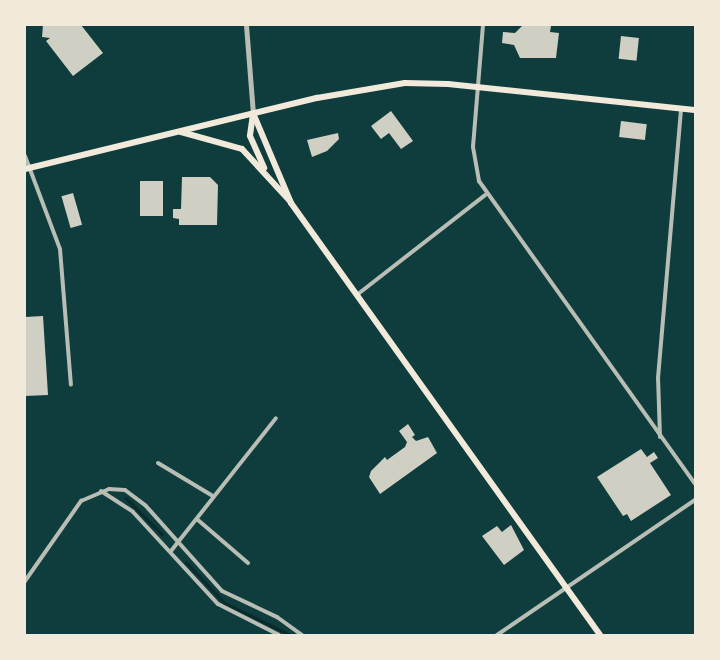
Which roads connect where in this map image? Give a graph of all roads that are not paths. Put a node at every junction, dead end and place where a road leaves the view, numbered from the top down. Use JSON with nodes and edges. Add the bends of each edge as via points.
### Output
{"nodes":[{"id":1,"x":246,"y":25,"type":"edge"},
{"id":2,"x":483,"y":25,"type":"edge"},
{"id":3,"x":478,"y":87,"type":"junction"},
{"id":4,"x":681,"y":109,"type":"junction"},
{"id":5,"x":695,"y":110,"type":"edge"},
{"id":6,"x":253,"y":112,"type":"junction"},
{"id":7,"x":177,"y":132,"type":"junction"},
{"id":8,"x":25,"y":156,"type":"edge"},
{"id":9,"x":28,"y":169,"type":"edge"},
{"id":10,"x":267,"y":177,"type":"junction"},
{"id":11,"x":485,"y":195,"type":"junction"},
{"id":12,"x":291,"y":202,"type":"junction"},
{"id":13,"x":358,"y":294,"type":"junction"},
{"id":14,"x":71,"y":385,"type":"dead end"},
{"id":15,"x":276,"y":418,"type":"dead end"},
{"id":16,"x":660,"y":437,"type":"junction"},
{"id":17,"x":158,"y":463,"type":"dead end"},
{"id":18,"x":695,"y":484,"type":"edge"},
{"id":19,"x":101,"y":492,"type":"junction"},
{"id":20,"x":213,"y":496,"type":"junction"},
{"id":21,"x":695,"y":500,"type":"edge"},
{"id":22,"x":198,"y":520,"type":"junction"},
{"id":23,"x":179,"y":543,"type":"junction"},
{"id":24,"x":171,"y":552,"type":"junction"},
{"id":25,"x":248,"y":563,"type":"dead end"},
{"id":26,"x":25,"y":581,"type":"edge"},
{"id":27,"x":566,"y":587,"type":"junction"},
{"id":28,"x":279,"y":635,"type":"edge"},
{"id":29,"x":302,"y":635,"type":"edge"},
{"id":30,"x":497,"y":635,"type":"edge"},
{"id":31,"x":600,"y":635,"type":"edge"}],
"edges":[{"from":1,"to":6,"type":"street"},
{"from":2,"to":3,"type":"street"},
{"from":3,"to":4,"type":"main road"},
{"from":3,"to":6,"type":"main road","via":[[390,85]]},
{"from":3,"to":11,"type":"street","via":[[473,161]]},
{"from":4,"to":5,"type":"main road"},
{"from":4,"to":16,"type":"street","via":[[660,361]]},
{"from":6,"to":7,"type":"main road"},
{"from":6,"to":10,"type":"main road","via":[[250,136]]},
{"from":6,"to":12,"type":"main road"},
{"from":7,"to":9,"type":"main road"},
{"from":7,"to":10,"type":"main road","via":[[230,143],[250,156]]},
{"from":8,"to":9,"type":"street"},
{"from":9,"to":14,"type":"street","via":[[60,249]]},
{"from":10,"to":12,"type":"main road"},
{"from":11,"to":13,"type":"street"},
{"from":11,"to":16,"type":"street"},
{"from":12,"to":13,"type":"main road"},
{"from":13,"to":27,"type":"main road"},
{"from":15,"to":20,"type":"street"},
{"from":16,"to":18,"type":"street"},
{"from":17,"to":20,"type":"street"},
{"from":19,"to":23,"type":"street","via":[[130,492]]},
{"from":19,"to":24,"type":"street","via":[[133,512]]},
{"from":19,"to":26,"type":"street","via":[[72,511]]},
{"from":20,"to":22,"type":"street"},
{"from":21,"to":27,"type":"street"},
{"from":22,"to":23,"type":"street"},
{"from":22,"to":25,"type":"street"},
{"from":23,"to":24,"type":"street"},
{"from":23,"to":29,"type":"street","via":[[222,591],[278,617]]},
{"from":24,"to":28,"type":"street","via":[[218,604]]},
{"from":27,"to":30,"type":"street"},
{"from":27,"to":31,"type":"main road"}]}
